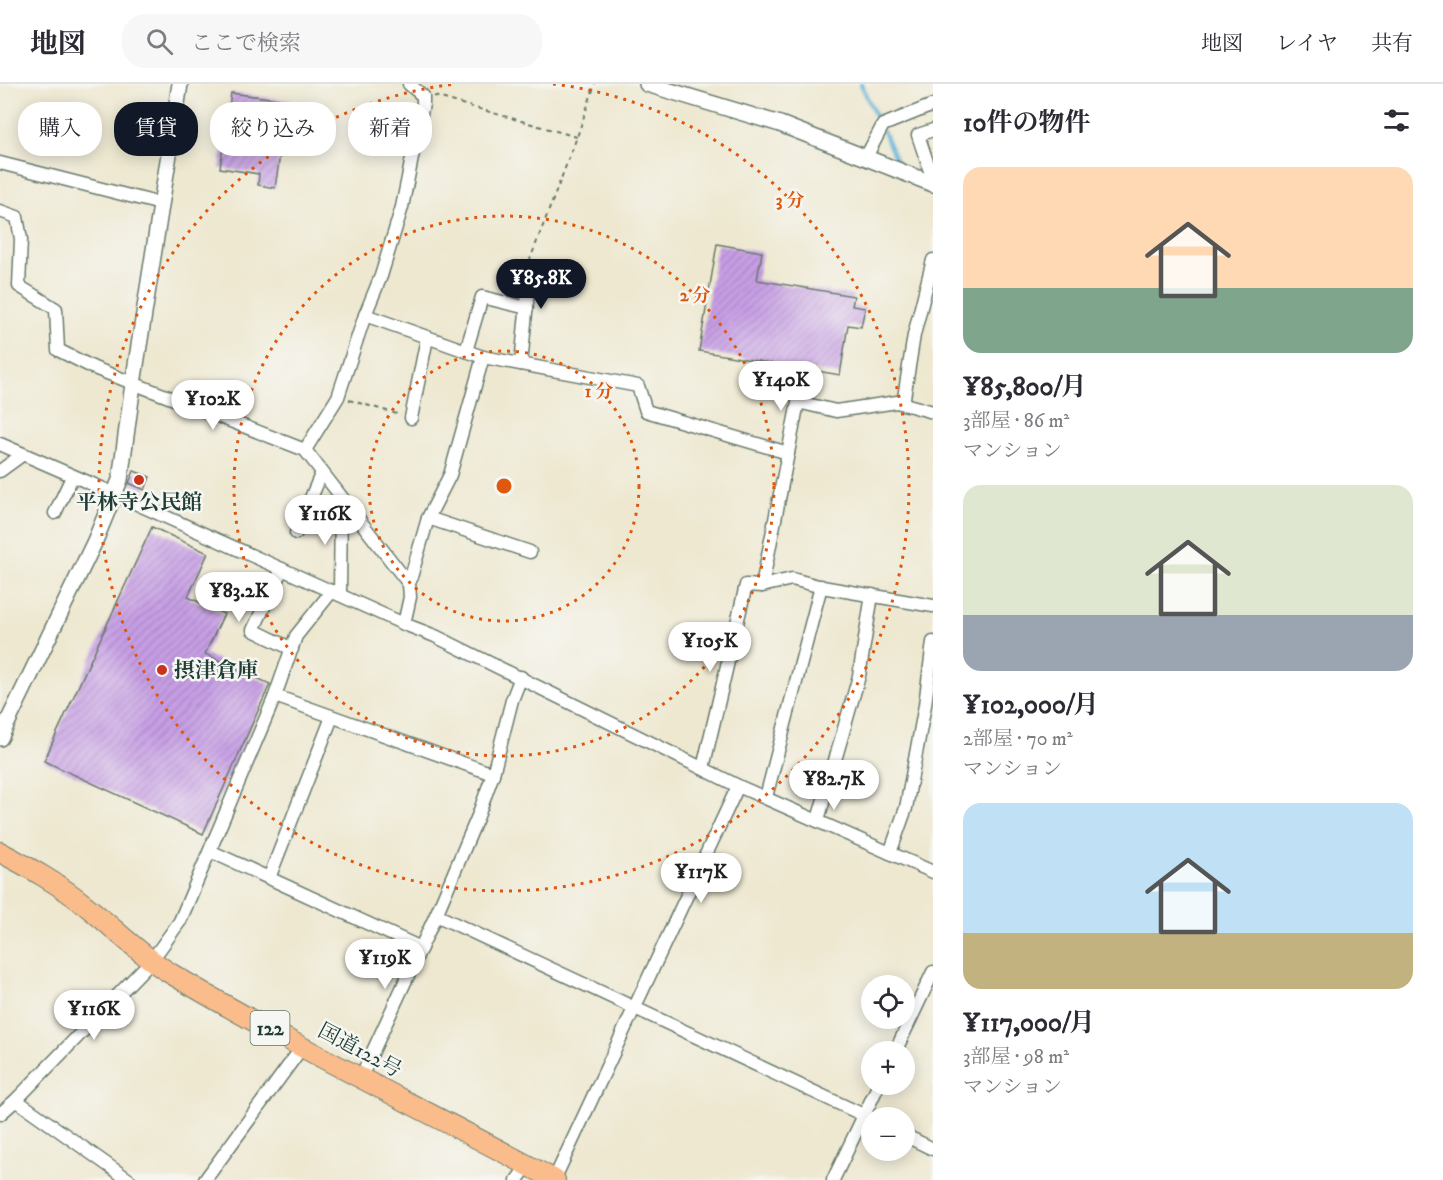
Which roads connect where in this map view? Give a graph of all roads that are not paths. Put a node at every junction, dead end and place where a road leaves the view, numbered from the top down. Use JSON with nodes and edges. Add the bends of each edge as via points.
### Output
{"nodes":[{"id":1,"x":180,"y":84,"type":"edge"},
{"id":2,"x":409,"y":84,"type":"edge"},
{"id":3,"x":647,"y":84,"type":"edge"},
{"id":4,"x":933,"y":105,"type":"edge"},
{"id":5,"x":933,"y":130,"type":"edge"},
{"id":6,"x":866,"y":157,"type":"junction"},
{"id":7,"x":0,"y":163,"type":"edge"},
{"id":8,"x":933,"y":180,"type":"edge"},
{"id":9,"x":933,"y":184,"type":"edge"},
{"id":10,"x":161,"y":204,"type":"junction"},
{"id":11,"x":0,"y":211,"type":"edge"},
{"id":12,"x":933,"y":260,"type":"edge"},
{"id":13,"x":522,"y":281,"type":"road end"},
{"id":14,"x":527,"y":308,"type":"junction"},
{"id":15,"x":364,"y":315,"type":"junction"},
{"id":16,"x":427,"y":338,"type":"junction"},
{"id":17,"x":466,"y":351,"type":"junction"},
{"id":18,"x":483,"y":357,"type":"junction"},
{"id":19,"x":521,"y":364,"type":"junction"},
{"id":20,"x":133,"y":384,"type":"junction"},
{"id":21,"x":903,"y":404,"type":"junction"},
{"id":22,"x":933,"y":412,"type":"edge"},
{"id":23,"x":411,"y":418,"type":"road end"},
{"id":24,"x":0,"y":444,"type":"edge"},
{"id":25,"x":304,"y":450,"type":"junction"},
{"id":26,"x":788,"y":453,"type":"junction"},
{"id":27,"x":22,"y":455,"type":"junction"},
{"id":28,"x":0,"y":471,"type":"edge"},
{"id":29,"x":322,"y":472,"type":"junction"},
{"id":30,"x":72,"y":477,"type":"junction"},
{"id":31,"x":115,"y":494,"type":"junction"},
{"id":32,"x":341,"y":498,"type":"junction"},
{"id":33,"x":55,"y":513,"type":"dead end"},
{"id":34,"x":428,"y":518,"type":"junction"},
{"id":35,"x":296,"y":533,"type":"dead end"},
{"id":36,"x":530,"y":552,"type":"dead end"},
{"id":37,"x":282,"y":569,"type":"junction"},
{"id":38,"x":409,"y":584,"type":"junction"},
{"id":39,"x":762,"y":586,"type":"junction"},
{"id":40,"x":821,"y":586,"type":"junction"},
{"id":41,"x":336,"y":592,"type":"junction"},
{"id":42,"x":872,"y":595,"type":"junction"},
{"id":43,"x":933,"y":606,"type":"edge"},
{"id":44,"x":404,"y":624,"type":"junction"},
{"id":45,"x":933,"y":642,"type":"edge"},
{"id":46,"x":292,"y":649,"type":"junction"},
{"id":47,"x":520,"y":677,"type":"junction"},
{"id":48,"x":275,"y":696,"type":"junction"},
{"id":49,"x":332,"y":717,"type":"junction"},
{"id":50,"x":0,"y":738,"type":"edge"},
{"id":51,"x":703,"y":768,"type":"junction"},
{"id":52,"x":493,"y":774,"type":"junction"},
{"id":53,"x":738,"y":786,"type":"junction"},
{"id":54,"x":766,"y":797,"type":"junction"},
{"id":55,"x":818,"y":820,"type":"junction"},
{"id":56,"x":210,"y":851,"type":"junction"},
{"id":57,"x":0,"y":852,"type":"edge"},
{"id":58,"x":890,"y":853,"type":"junction"},
{"id":59,"x":933,"y":872,"type":"edge"},
{"id":60,"x":269,"y":878,"type":"junction"},
{"id":61,"x":436,"y":915,"type":"junction"},
{"id":62,"x":421,"y":948,"type":"junction"},
{"id":63,"x":152,"y":960,"type":"junction"},
{"id":64,"x":933,"y":972,"type":"edge"},
{"id":65,"x":636,"y":1009,"type":"junction"},
{"id":66,"x":900,"y":1041,"type":"edge"},
{"id":67,"x":303,"y":1046,"type":"junction"},
{"id":68,"x":361,"y":1077,"type":"junction"},
{"id":69,"x":16,"y":1100,"type":"junction"},
{"id":70,"x":0,"y":1114,"type":"edge"},
{"id":71,"x":861,"y":1115,"type":"edge"},
{"id":72,"x":861,"y":1130,"type":"edge"},
{"id":73,"x":915,"y":1140,"type":"edge"},
{"id":74,"x":933,"y":1149,"type":"edge"},
{"id":75,"x":523,"y":1173,"type":"edge"},
{"id":76,"x":129,"y":1180,"type":"edge"},
{"id":77,"x":205,"y":1180,"type":"edge"},
{"id":78,"x":555,"y":1180,"type":"edge"},
{"id":79,"x":833,"y":1180,"type":"edge"}],
"edges":[{"from":1,"to":10,"type":"street"},
{"from":2,"to":15,"type":"street","via":[[422,96],[423,104],[402,207],[381,276]]},
{"from":3,"to":6,"type":"street","via":[[780,124]]},
{"from":4,"to":6,"type":"street","via":[[883,125]]},
{"from":5,"to":8,"type":"street","via":[[918,135]]},
{"from":6,"to":9,"type":"street"},
{"from":7,"to":10,"type":"street"},
{"from":10,"to":20,"type":"street"},
{"from":11,"to":20,"type":"street","via":[[17,217],[21,239],[19,286],[56,309],[58,350]]},
{"from":12,"to":21,"type":"street","via":[[914,335]]},
{"from":13,"to":14,"type":"street","via":[[529,282]]},
{"from":14,"to":17,"type":"street","via":[[482,297]]},
{"from":14,"to":19,"type":"street"},
{"from":15,"to":16,"type":"street"},
{"from":15,"to":25,"type":"street","via":[[338,397]]},
{"from":16,"to":17,"type":"street"},
{"from":16,"to":23,"type":"street"},
{"from":17,"to":18,"type":"street"},
{"from":18,"to":19,"type":"street"},
{"from":18,"to":34,"type":"street","via":[[450,475]]},
{"from":19,"to":26,"type":"street","via":[[638,386],[646,411]]},
{"from":20,"to":25,"type":"street"},
{"from":20,"to":31,"type":"street"},
{"from":21,"to":22,"type":"street"},
{"from":21,"to":26,"type":"street","via":[[836,411],[798,402]]},
{"from":24,"to":27,"type":"street"},
{"from":25,"to":29,"type":"street"},
{"from":26,"to":39,"type":"street"},
{"from":27,"to":28,"type":"street"},
{"from":27,"to":30,"type":"street"},
{"from":29,"to":32,"type":"street"},
{"from":29,"to":35,"type":"street"},
{"from":30,"to":31,"type":"street"},
{"from":30,"to":33,"type":"street"},
{"from":31,"to":37,"type":"street"},
{"from":31,"to":50,"type":"street"},
{"from":32,"to":38,"type":"street"},
{"from":32,"to":41,"type":"street"},
{"from":34,"to":36,"type":"street"},
{"from":34,"to":38,"type":"street"},
{"from":37,"to":41,"type":"street"},
{"from":37,"to":46,"type":"street","via":[[253,630]]},
{"from":38,"to":44,"type":"street"},
{"from":39,"to":40,"type":"street","via":[[792,579]]},
{"from":39,"to":51,"type":"street","via":[[746,585]]},
{"from":40,"to":42,"type":"street"},
{"from":40,"to":54,"type":"street"},
{"from":41,"to":44,"type":"street"},
{"from":41,"to":46,"type":"street","via":[[296,636]]},
{"from":42,"to":43,"type":"street"},
{"from":42,"to":55,"type":"street","via":[[859,676]]},
{"from":44,"to":47,"type":"street"},
{"from":45,"to":58,"type":"street","via":[[906,808]]},
{"from":46,"to":48,"type":"street"},
{"from":47,"to":51,"type":"street"},
{"from":47,"to":52,"type":"street"},
{"from":48,"to":49,"type":"street"},
{"from":48,"to":56,"type":"street"},
{"from":49,"to":52,"type":"street"},
{"from":49,"to":60,"type":"street"},
{"from":51,"to":53,"type":"street"},
{"from":52,"to":61,"type":"street"},
{"from":53,"to":54,"type":"street"},
{"from":53,"to":65,"type":"street"},
{"from":54,"to":55,"type":"street"},
{"from":55,"to":58,"type":"street"},
{"from":56,"to":60,"type":"street"},
{"from":56,"to":63,"type":"street","via":[[180,921]]},
{"from":57,"to":63,"type":"highway","name":"国道122号","number":"122","via":[[83,903]]},
{"from":58,"to":59,"type":"street"},
{"from":60,"to":62,"type":"street"},
{"from":61,"to":62,"type":"street"},
{"from":61,"to":65,"type":"street"},
{"from":62,"to":68,"type":"street"},
{"from":63,"to":67,"type":"highway","name":"国道122号","number":"122"},
{"from":63,"to":69,"type":"street"},
{"from":64,"to":66,"type":"street"},
{"from":65,"to":71,"type":"street"},
{"from":65,"to":78,"type":"street"},
{"from":67,"to":68,"type":"highway","name":"国道122号","number":"122"},
{"from":67,"to":77,"type":"street"},
{"from":68,"to":75,"type":"highway","name":"国道122号","number":"122"},
{"from":69,"to":70,"type":"street"},
{"from":69,"to":76,"type":"street"},
{"from":72,"to":79,"type":"street"},
{"from":73,"to":74,"type":"street"},
{"from":75,"to":78,"type":"highway","name":"国道122号","number":"122"}]}
